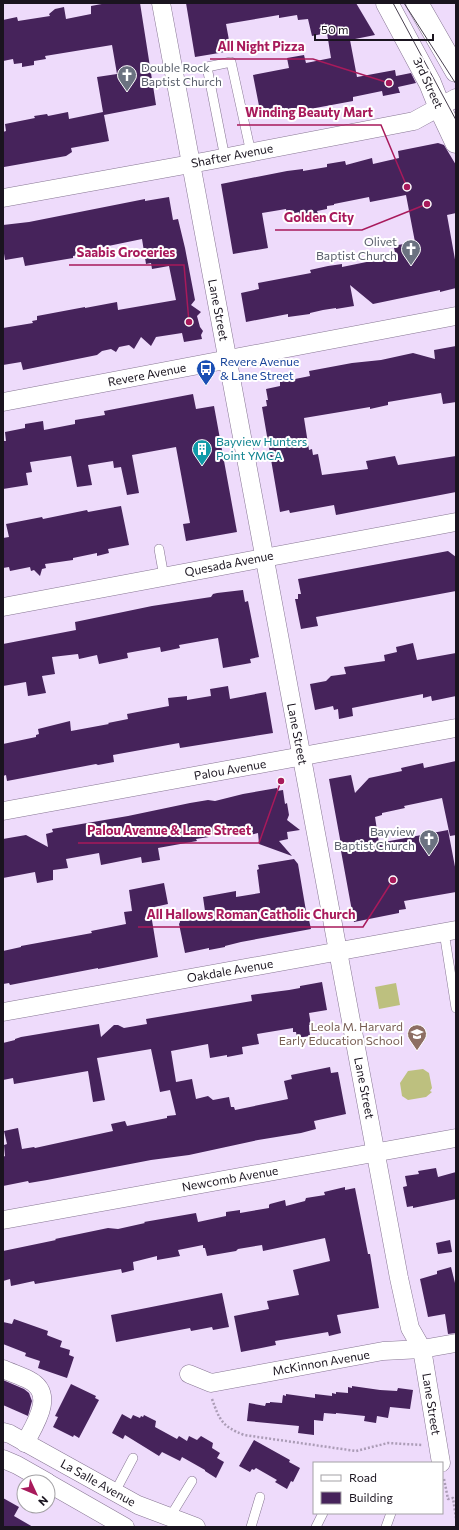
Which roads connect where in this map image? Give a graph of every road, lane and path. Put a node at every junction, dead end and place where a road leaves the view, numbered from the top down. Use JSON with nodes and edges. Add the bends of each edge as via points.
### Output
{"nodes":[{"id":1,"x":161,"y":3,"type":"edge"},
{"id":2,"x":387,"y":3,"type":"edge"},
{"id":3,"x":417,"y":3,"type":"edge"},
{"id":4,"x":456,"y":71,"type":"edge"},
{"id":5,"x":448,"y":103,"type":"edge"},
{"id":6,"x":456,"y":142,"type":"edge"},
{"id":7,"x":251,"y":153,"type":"junction"},
{"id":8,"x":226,"y":158,"type":"junction"},
{"id":9,"x":191,"y":164,"type":"junction"},
{"id":10,"x":3,"y":198,"type":"edge"},
{"id":11,"x":456,"y":316,"type":"edge"},
{"id":12,"x":227,"y":360,"type":"junction"},
{"id":13,"x":3,"y":402,"type":"edge"},
{"id":14,"x":456,"y":522,"type":"edge"},
{"id":15,"x":159,"y":549,"type":"dead end"},
{"id":16,"x":264,"y":558,"type":"junction"},
{"id":17,"x":164,"y":577,"type":"junction"},
{"id":18,"x":3,"y":607,"type":"edge"},
{"id":19,"x":456,"y":728,"type":"edge"},
{"id":20,"x":302,"y":757,"type":"junction"},
{"id":21,"x":3,"y":811,"type":"edge"},
{"id":22,"x":450,"y":931,"type":"edge"},
{"id":23,"x":338,"y":951,"type":"junction"},
{"id":24,"x":456,"y":1008,"type":"edge"},
{"id":25,"x":3,"y":1012,"type":"edge"},
{"id":26,"x":456,"y":1138,"type":"edge"},
{"id":27,"x":376,"y":1152,"type":"junction"},
{"id":28,"x":3,"y":1220,"type":"edge"},
{"id":29,"x":456,"y":1343,"type":"edge"},
{"id":30,"x":422,"y":1349,"type":"junction"},
{"id":31,"x":3,"y":1369,"type":"edge"},
{"id":32,"x":189,"y":1374,"type":"dead end"},
{"id":33,"x":211,"y":1383,"type":"junction"},
{"id":34,"x":3,"y":1432,"type":"edge"},
{"id":35,"x":25,"y":1443,"type":"junction"},
{"id":36,"x":440,"y":1454,"type":"edge"},
{"id":37,"x":133,"y":1458,"type":"dead end"},
{"id":38,"x":3,"y":1459,"type":"edge"},
{"id":39,"x":32,"y":1474,"type":"edge"},
{"id":40,"x":443,"y":1474,"type":"edge"},
{"id":41,"x":192,"y":1481,"type":"dead end"},
{"id":42,"x":56,"y":1487,"type":"edge"},
{"id":43,"x":115,"y":1492,"type":"junction"},
{"id":44,"x":260,"y":1497,"type":"dead end"},
{"id":45,"x":322,"y":1514,"type":"edge"},
{"id":46,"x":391,"y":1514,"type":"edge"},
{"id":47,"x":170,"y":1517,"type":"junction"},
{"id":48,"x":456,"y":1518,"type":"edge"},
{"id":49,"x":125,"y":1527,"type":"edge"},
{"id":50,"x":196,"y":1527,"type":"edge"},
{"id":51,"x":251,"y":1527,"type":"edge"},
{"id":52,"x":316,"y":1527,"type":"edge"},
{"id":53,"x":386,"y":1527,"type":"edge"}],
"edges":[{"from":1,"to":9,"type":"street","name":"Lane Street"},
{"from":2,"to":5,"type":"main road","name":"3rd Street","via":[[430,83]]},
{"from":3,"to":4,"type":"main road"},
{"from":5,"to":6,"type":"main road","name":"3rd Street"},
{"from":5,"to":7,"type":"street","name":"Shafter Avenue","via":[[414,121]]},
{"from":7,"to":8,"type":"street","name":"Shafter Avenue"},
{"from":7,"to":8,"type":"lane","via":[[231,62],[207,67]]},
{"from":8,"to":9,"type":"street","name":"Shafter Avenue"},
{"from":9,"to":10,"type":"street","name":"Shafter Avenue"},
{"from":9,"to":12,"type":"street","name":"Lane Street"},
{"from":11,"to":12,"type":"street","name":"Revere Avenue"},
{"from":12,"to":13,"type":"street","name":"Revere Avenue"},
{"from":12,"to":16,"type":"street","name":"Lane Street"},
{"from":14,"to":16,"type":"street","name":"Quesada Avenue"},
{"from":15,"to":17,"type":"lane"},
{"from":16,"to":17,"type":"street","name":"Quesada Avenue"},
{"from":16,"to":20,"type":"street","name":"Lane Street"},
{"from":17,"to":18,"type":"street","name":"Quesada Avenue"},
{"from":19,"to":20,"type":"street","name":"Palou Avenue"},
{"from":20,"to":21,"type":"street","name":"Palou Avenue"},
{"from":20,"to":23,"type":"street","name":"Lane Street"},
{"from":22,"to":23,"type":"street","name":"Oakdale Avenue"},
{"from":22,"to":24,"type":"lane"},
{"from":23,"to":25,"type":"street","name":"Oakdale Avenue"},
{"from":23,"to":27,"type":"street","name":"Lane Street"},
{"from":26,"to":27,"type":"street","name":"Newcomb Avenue"},
{"from":27,"to":28,"type":"street","name":"Newcomb Avenue"},
{"from":27,"to":30,"type":"street","name":"Lane Street","via":[[410,1328]]},
{"from":29,"to":30,"type":"street","name":"McKinnon Avenue"},
{"from":30,"to":33,"type":"street","name":"McKinnon Avenue","via":[[382,1351]]},
{"from":30,"to":36,"type":"street","name":"Lane Street"},
{"from":31,"to":35,"type":"street","via":[[30,1380],[40,1389],[44,1400]]},
{"from":32,"to":33,"type":"street"},
{"from":33,"to":36,"type":"path","via":[[212,1399],[220,1419],[230,1429],[244,1435],[356,1451],[388,1443]]},
{"from":34,"to":35,"type":"street","name":"La Salle Avenue"},
{"from":35,"to":43,"type":"street","name":"La Salle Avenue"},
{"from":37,"to":43,"type":"lane"},
{"from":38,"to":39,"type":"street","name":"La Salle Avenue"},
{"from":40,"to":48,"type":"path","via":[[448,1499],[453,1498]]},
{"from":41,"to":47,"type":"lane"},
{"from":42,"to":49,"type":"street","name":"La Salle Avenue"},
{"from":43,"to":47,"type":"street","name":"La Salle Avenue","via":[[138,1505]]},
{"from":44,"to":51,"type":"lane"},
{"from":45,"to":52,"type":"lane"},
{"from":46,"to":53,"type":"lane"},
{"from":47,"to":50,"type":"street","name":"La Salle Avenue"}]}
